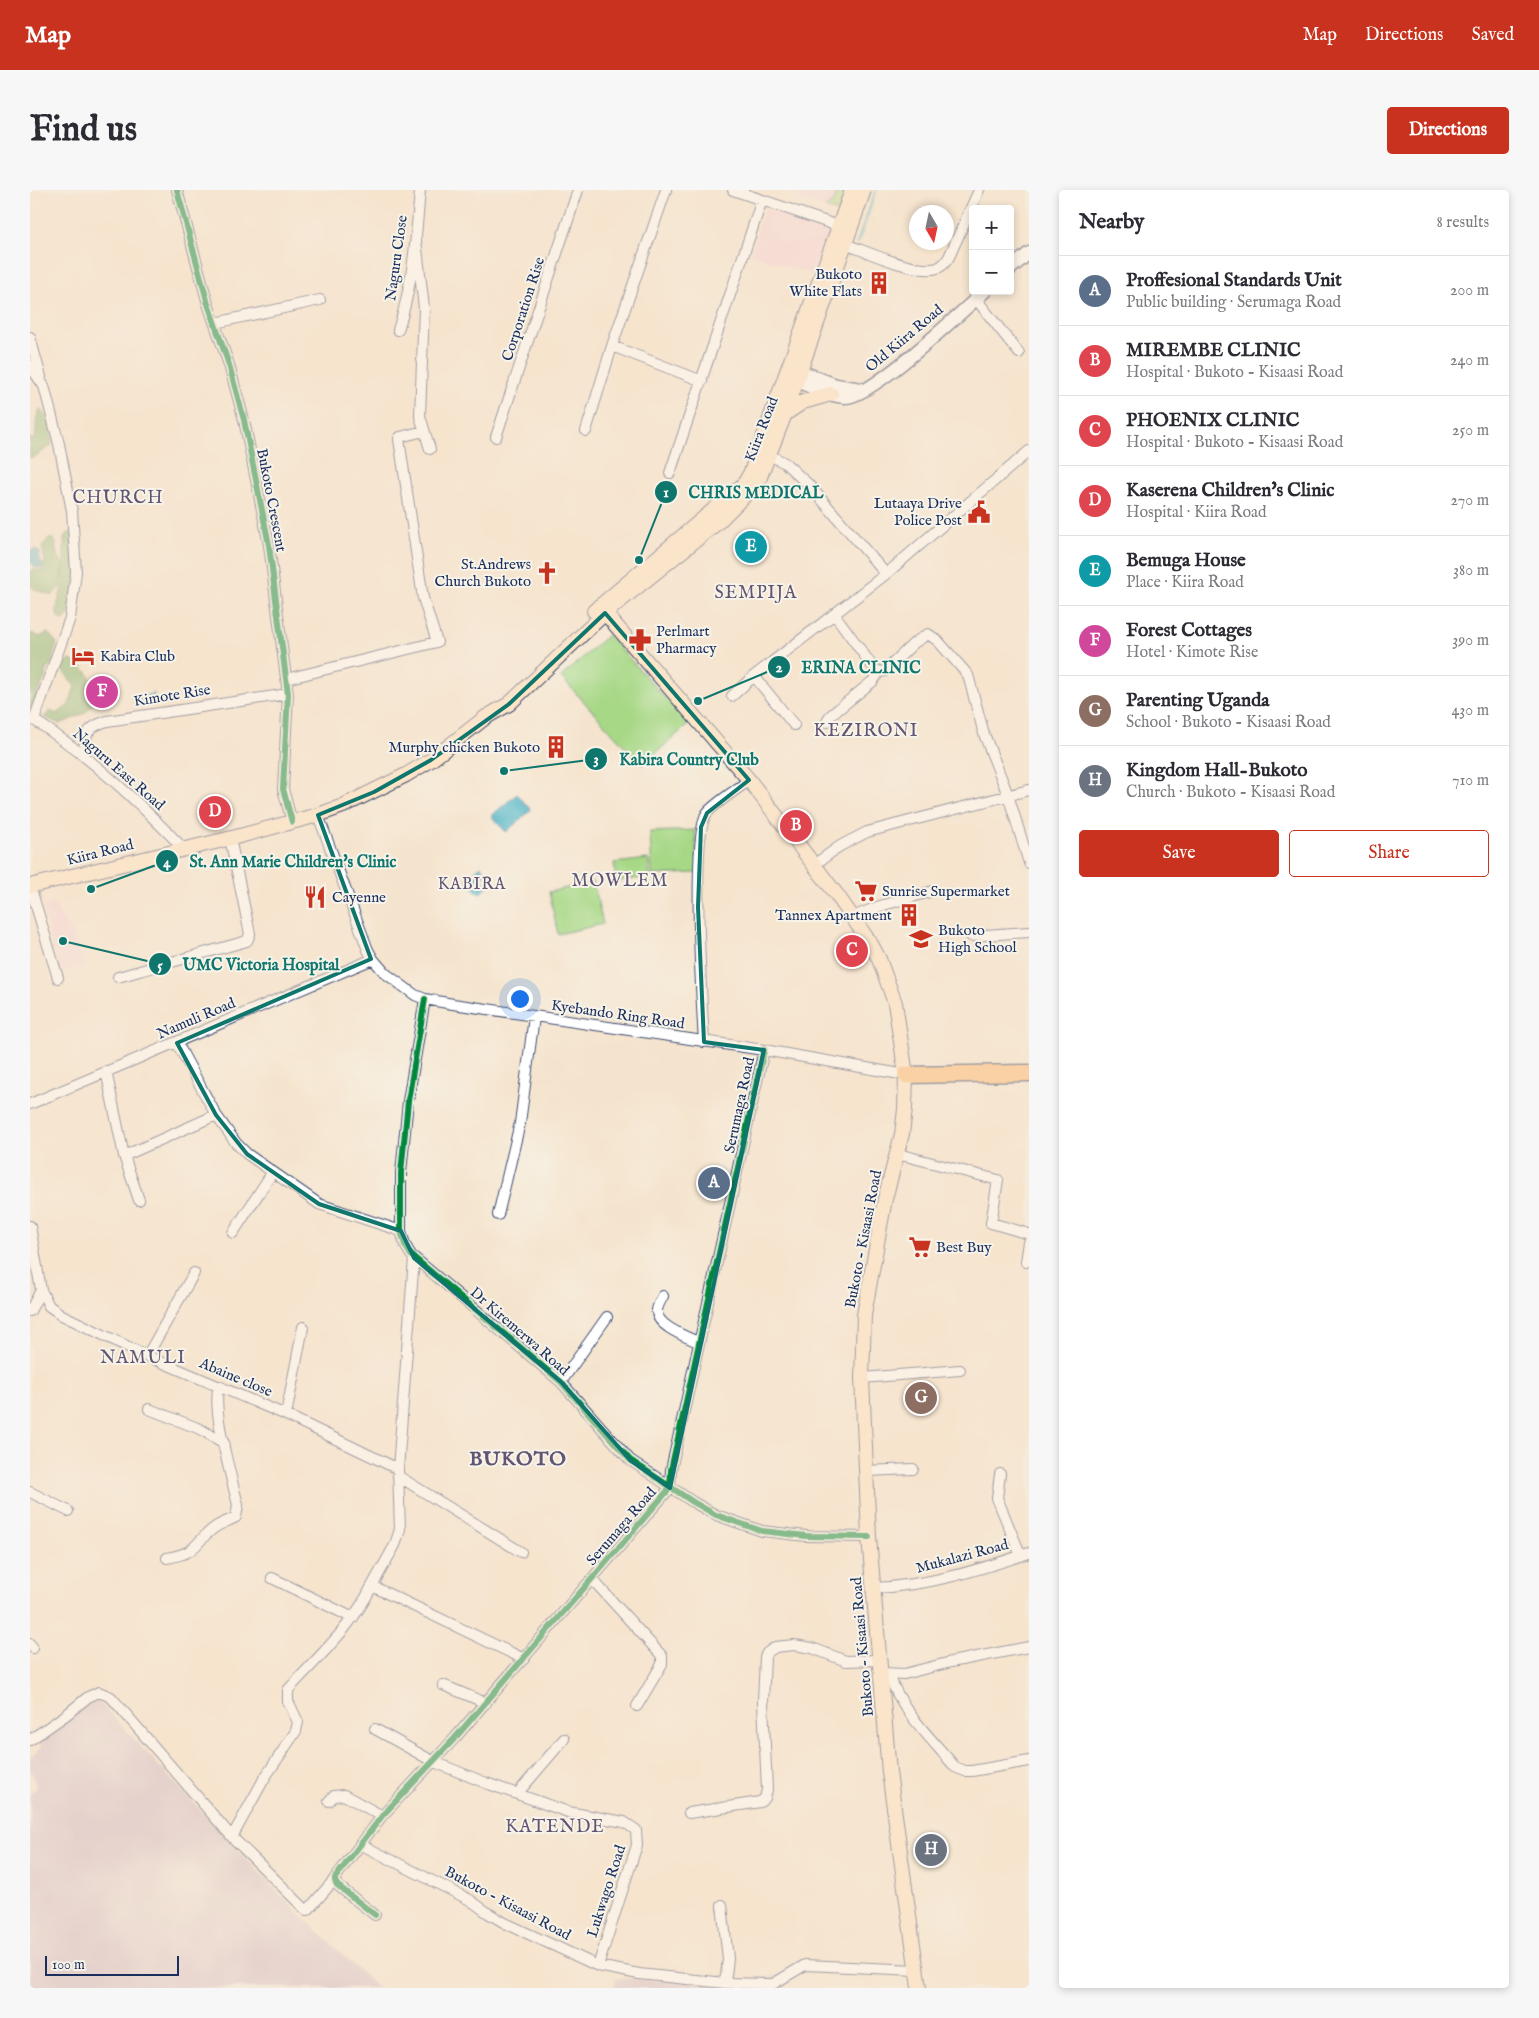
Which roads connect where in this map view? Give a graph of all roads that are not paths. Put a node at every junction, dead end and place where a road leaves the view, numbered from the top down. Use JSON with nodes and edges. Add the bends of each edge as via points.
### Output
{"nodes":[{"id":1,"x":177,"y":190,"type":"edge"},
{"id":2,"x":420,"y":190,"type":"edge"},
{"id":3,"x":578,"y":190,"type":"edge"},
{"id":4,"x":666,"y":190,"type":"edge"},
{"id":5,"x":733,"y":190,"type":"edge"},
{"id":6,"x":852,"y":190,"type":"edge"},
{"id":7,"x":864,"y":190,"type":"edge"},
{"id":8,"x":979,"y":190,"type":"edge"},
{"id":9,"x":762,"y":200,"type":"junction"},
{"id":10,"x":844,"y":228,"type":"junction"},
{"id":11,"x":416,"y":240,"type":"junction"},
{"id":12,"x":844,"y":244,"type":"junction"},
{"id":13,"x":1029,"y":253,"type":"edge"},
{"id":14,"x":1014,"y":266,"type":"edge"},
{"id":15,"x":980,"y":295,"type":"edge"},
{"id":16,"x":320,"y":300,"type":"dead end"},
{"id":17,"x":215,"y":323,"type":"junction"},
{"id":18,"x":398,"y":330,"type":"dead end"},
{"id":19,"x":30,"y":337,"type":"edge"},
{"id":20,"x":612,"y":346,"type":"junction"},
{"id":21,"x":1020,"y":353,"type":"dead end"},
{"id":22,"x":30,"y":366,"type":"edge"},
{"id":23,"x":793,"y":374,"type":"junction"},
{"id":24,"x":702,"y":381,"type":"junction"},
{"id":25,"x":44,"y":386,"type":"junction"},
{"id":26,"x":866,"y":390,"type":"junction"},
{"id":27,"x":831,"y":394,"type":"junction"},
{"id":28,"x":785,"y":414,"type":"junction"},
{"id":29,"x":424,"y":431,"type":"junction"},
{"id":30,"x":586,"y":431,"type":"dead end"},
{"id":31,"x":496,"y":437,"type":"dead end"},
{"id":32,"x":430,"y":449,"type":"dead end"},
{"id":33,"x":1029,"y":451,"type":"edge"},
{"id":34,"x":769,"y":455,"type":"junction"},
{"id":35,"x":670,"y":472,"type":"dead end"},
{"id":36,"x":886,"y":574,"type":"junction"},
{"id":37,"x":602,"y":610,"type":"junction"},
{"id":38,"x":835,"y":615,"type":"junction"},
{"id":39,"x":879,"y":672,"type":"junction"},
{"id":40,"x":754,"y":676,"type":"junction"},
{"id":41,"x":286,"y":680,"type":"junction"},
{"id":42,"x":288,"y":694,"type":"junction"},
{"id":43,"x":732,"y":696,"type":"dead end"},
{"id":44,"x":32,"y":720,"type":"edge"},
{"id":45,"x":827,"y":722,"type":"dead end"},
{"id":46,"x":794,"y":725,"type":"dead end"},
{"id":47,"x":83,"y":755,"type":"junction"},
{"id":48,"x":749,"y":780,"type":"junction"},
{"id":49,"x":1029,"y":790,"type":"edge"},
{"id":50,"x":1008,"y":795,"type":"junction"},
{"id":51,"x":312,"y":816,"type":"junction"},
{"id":52,"x":292,"y":822,"type":"junction"},
{"id":53,"x":233,"y":837,"type":"junction"},
{"id":54,"x":183,"y":848,"type":"junction"},
{"id":55,"x":1029,"y":863,"type":"edge"},
{"id":56,"x":814,"y":865,"type":"junction"},
{"id":57,"x":30,"y":886,"type":"edge"},
{"id":58,"x":933,"y":891,"type":"dead end"},
{"id":59,"x":853,"y":917,"type":"junction"},
{"id":60,"x":1029,"y":932,"type":"edge"},
{"id":61,"x":971,"y":936,"type":"dead end"},
{"id":62,"x":373,"y":959,"type":"junction"},
{"id":63,"x":118,"y":977,"type":"dead end"},
{"id":64,"x":58,"y":978,"type":"dead end"},
{"id":65,"x":424,"y":999,"type":"junction"},
{"id":66,"x":534,"y":1017,"type":"junction"},
{"id":67,"x":704,"y":1042,"type":"junction"},
{"id":68,"x":177,"y":1043,"type":"junction"},
{"id":69,"x":764,"y":1050,"type":"junction"},
{"id":70,"x":106,"y":1071,"type":"junction"},
{"id":71,"x":1029,"y":1073,"type":"edge"},
{"id":72,"x":906,"y":1075,"type":"junction"},
{"id":73,"x":30,"y":1104,"type":"edge"},
{"id":74,"x":216,"y":1115,"type":"junction"},
{"id":75,"x":898,"y":1154,"type":"junction"},
{"id":76,"x":124,"y":1156,"type":"junction"},
{"id":77,"x":272,"y":1172,"type":"junction"},
{"id":78,"x":139,"y":1200,"type":"dead end"},
{"id":79,"x":498,"y":1215,"type":"dead end"},
{"id":80,"x":30,"y":1226,"type":"edge"},
{"id":81,"x":401,"y":1231,"type":"junction"},
{"id":82,"x":233,"y":1233,"type":"dead end"},
{"id":83,"x":1029,"y":1234,"type":"edge"},
{"id":84,"x":1029,"y":1242,"type":"edge"},
{"id":85,"x":414,"y":1258,"type":"junction"},
{"id":86,"x":1026,"y":1262,"type":"dead end"},
{"id":87,"x":194,"y":1273,"type":"dead end"},
{"id":88,"x":41,"y":1290,"type":"junction"},
{"id":89,"x":663,"y":1296,"type":"dead end"},
{"id":90,"x":30,"y":1311,"type":"edge"},
{"id":91,"x":607,"y":1316,"type":"dead end"},
{"id":92,"x":303,"y":1327,"type":"dead end"},
{"id":93,"x":698,"y":1342,"type":"junction"},
{"id":94,"x":147,"y":1356,"type":"junction"},
{"id":95,"x":960,"y":1370,"type":"dead end"},
{"id":96,"x":862,"y":1378,"type":"junction"},
{"id":97,"x":561,"y":1382,"type":"junction"},
{"id":98,"x":219,"y":1386,"type":"junction"},
{"id":99,"x":149,"y":1409,"type":"dead end"},
{"id":100,"x":286,"y":1415,"type":"junction"},
{"id":101,"x":224,"y":1444,"type":"junction"},
{"id":102,"x":913,"y":1469,"type":"dead end"},
{"id":103,"x":866,"y":1471,"type":"junction"},
{"id":104,"x":398,"y":1472,"type":"junction"},
{"id":105,"x":1000,"y":1474,"type":"dead end"},
{"id":106,"x":670,"y":1488,"type":"junction"},
{"id":107,"x":30,"y":1492,"type":"edge"},
{"id":108,"x":68,"y":1511,"type":"dead end"},
{"id":109,"x":870,"y":1537,"type":"junction"},
{"id":110,"x":521,"y":1552,"type":"dead end"},
{"id":111,"x":1025,"y":1554,"type":"edge"},
{"id":112,"x":167,"y":1558,"type":"dead end"},
{"id":113,"x":272,"y":1578,"type":"dead end"},
{"id":114,"x":592,"y":1579,"type":"junction"},
{"id":115,"x":372,"y":1586,"type":"junction"},
{"id":116,"x":874,"y":1588,"type":"junction"},
{"id":117,"x":352,"y":1618,"type":"junction"},
{"id":118,"x":1029,"y":1647,"type":"edge"},
{"id":119,"x":524,"y":1659,"type":"junction"},
{"id":120,"x":883,"y":1669,"type":"junction"},
{"id":121,"x":444,"y":1685,"type":"dead end"},
{"id":122,"x":486,"y":1703,"type":"junction"},
{"id":123,"x":637,"y":1706,"type":"dead end"},
{"id":124,"x":375,"y":1729,"type":"dead end"},
{"id":125,"x":564,"y":1739,"type":"dead end"},
{"id":126,"x":30,"y":1740,"type":"edge"},
{"id":127,"x":1029,"y":1761,"type":"edge"},
{"id":128,"x":434,"y":1762,"type":"junction"},
{"id":129,"x":518,"y":1794,"type":"junction"},
{"id":130,"x":329,"y":1801,"type":"dead end"},
{"id":131,"x":690,"y":1813,"type":"dead end"},
{"id":132,"x":382,"y":1816,"type":"junction"},
{"id":133,"x":232,"y":1837,"type":"junction"},
{"id":134,"x":360,"y":1844,"type":"junction"},
{"id":135,"x":334,"y":1880,"type":"junction"},
{"id":136,"x":722,"y":1905,"type":"dead end"},
{"id":137,"x":375,"y":1915,"type":"dead end"},
{"id":138,"x":598,"y":1966,"type":"junction"},
{"id":139,"x":917,"y":1970,"type":"junction"},
{"id":140,"x":725,"y":1983,"type":"junction"},
{"id":141,"x":919,"y":1988,"type":"edge"}],
"edges":[{"from":1,"to":17,"type":"street","name":"Bukoto Crescent"},
{"from":2,"to":11,"type":"street","name":"Naguru Close"},
{"from":3,"to":31,"type":"street","name":"Corporation Rise"},
{"from":4,"to":20,"type":"street"},
{"from":5,"to":9,"type":"street"},
{"from":6,"to":10,"type":"main road","name":"Kiira Road"},
{"from":7,"to":10,"type":"main road","name":"Kiira Road"},
{"from":8,"to":12,"type":"street","via":[[949,257],[937,268],[930,270],[899,263]]},
{"from":9,"to":10,"type":"street"},
{"from":9,"to":24,"type":"street"},
{"from":10,"to":12,"type":"main road","name":"Kiira Road"},
{"from":10,"to":23,"type":"main road","name":"Kiira Road"},
{"from":11,"to":18,"type":"street","name":"Naguru Close","via":[[407,302]]},
{"from":11,"to":29,"type":"street","via":[[424,308],[420,390],[420,416]]},
{"from":12,"to":23,"type":"main road","name":"Kiira Road"},
{"from":13,"to":14,"type":"street"},
{"from":15,"to":21,"type":"street"},
{"from":15,"to":26,"type":"street","name":"Old Kiira Road"},
{"from":16,"to":17,"type":"street"},
{"from":17,"to":41,"type":"street","name":"Bukoto Crescent","via":[[241,411],[257,481],[269,544]]},
{"from":19,"to":25,"type":"street"},
{"from":20,"to":24,"type":"street"},
{"from":20,"to":30,"type":"street"},
{"from":22,"to":25,"type":"street"},
{"from":23,"to":26,"type":"street","name":"Old Kiira Road"},
{"from":23,"to":27,"type":"street","name":"Old Kiira Road"},
{"from":23,"to":28,"type":"main road","name":"Kiira Road"},
{"from":23,"to":37,"type":"main road","name":"Kiira Road","via":[[744,484]]},
{"from":24,"to":35,"type":"street"},
{"from":25,"to":44,"type":"street","via":[[69,490],[76,572],[70,618]]},
{"from":26,"to":27,"type":"street","name":"Old Kiira Road","via":[[850,396]]},
{"from":27,"to":28,"type":"main road","via":[[803,402]]},
{"from":28,"to":34,"type":"main road","name":"Kiira Road"},
{"from":29,"to":32,"type":"street"},
{"from":29,"to":41,"type":"street","via":[[399,439],[423,598],[437,642]]},
{"from":33,"to":36,"type":"street"},
{"from":34,"to":36,"type":"street","via":[[785,463],[809,485]]},
{"from":34,"to":37,"type":"main road","name":"Kiira Road","via":[[760,478],[718,522]]},
{"from":36,"to":38,"type":"street"},
{"from":37,"to":48,"type":"main road","name":"Bukoto - Kisaasi Road"},
{"from":37,"to":51,"type":"main road","name":"Kiira Road","via":[[509,704],[486,717],[431,760],[343,806]]},
{"from":38,"to":39,"type":"street"},
{"from":38,"to":40,"type":"street"},
{"from":39,"to":45,"type":"street"},
{"from":39,"to":50,"type":"street","via":[[926,634],[938,641],[969,678],[984,734]]},
{"from":40,"to":43,"type":"street"},
{"from":40,"to":46,"type":"street"},
{"from":41,"to":42,"type":"street","name":"Bukoto Crescent"},
{"from":42,"to":47,"type":"street","name":"Kimote Rise","via":[[106,721],[93,725],[86,733]]},
{"from":42,"to":52,"type":"street","name":"Bukoto Crescent","via":[[282,789]]},
{"from":44,"to":47,"type":"street","name":"Naguru East Road"},
{"from":47,"to":54,"type":"street","name":"Naguru East Road","via":[[127,792]]},
{"from":48,"to":56,"type":"main road","name":"Bukoto - Kisaasi Road"},
{"from":48,"to":67,"type":"street","via":[[706,813],[701,827],[698,907]]},
{"from":49,"to":50,"type":"street"},
{"from":50,"to":55,"type":"street"},
{"from":50,"to":56,"type":"street","via":[[867,832]]},
{"from":51,"to":52,"type":"main road","name":"Kiira Road"},
{"from":51,"to":62,"type":"street","name":"Kyebando Ring Road"},
{"from":52,"to":53,"type":"main road","name":"Kiira Road"},
{"from":53,"to":54,"type":"main road","name":"Kiira Road"},
{"from":53,"to":63,"type":"street","via":[[250,934],[248,941]]},
{"from":54,"to":57,"type":"main road","name":"Kiira Road"},
{"from":56,"to":59,"type":"main road","name":"Bukoto - Kisaasi Road"},
{"from":57,"to":64,"type":"street"},
{"from":58,"to":59,"type":"street"},
{"from":59,"to":72,"type":"main road","name":"Bukoto - Kisaasi Road","via":[[879,959],[891,988]]},
{"from":60,"to":61,"type":"street"},
{"from":62,"to":65,"type":"street","name":"Kyebando Ring Road","via":[[396,981]]},
{"from":62,"to":68,"type":"street","name":"Namuli Road"},
{"from":65,"to":66,"type":"street","name":"Kyebando Ring Road"},
{"from":65,"to":81,"type":"street","via":[[404,1137]]},
{"from":66,"to":67,"type":"street","name":"Kyebando Ring Road"},
{"from":66,"to":79,"type":"street","via":[[519,1128]]},
{"from":67,"to":69,"type":"street","name":"Kyebando Ring Road"},
{"from":68,"to":70,"type":"street","name":"Namuli Road"},
{"from":68,"to":74,"type":"street"},
{"from":69,"to":72,"type":"street","name":"Kyebando Ring Road"},
{"from":69,"to":93,"type":"street","name":"Serumaga Road"},
{"from":70,"to":73,"type":"street","name":"Namuli Road"},
{"from":70,"to":76,"type":"street"},
{"from":71,"to":72,"type":"main road"},
{"from":72,"to":75,"type":"main road","name":"Bukoto - Kisaasi Road"},
{"from":74,"to":76,"type":"street"},
{"from":74,"to":77,"type":"street","via":[[241,1148]]},
{"from":75,"to":83,"type":"street","via":[[998,1180],[991,1223]]},
{"from":75,"to":96,"type":"main road","name":"Bukoto - Kisaasi Road","via":[[865,1311]]},
{"from":76,"to":78,"type":"street"},
{"from":77,"to":81,"type":"street","via":[[319,1204]]},
{"from":77,"to":82,"type":"street"},
{"from":80,"to":88,"type":"street"},
{"from":81,"to":85,"type":"street"},
{"from":84,"to":86,"type":"street"},
{"from":85,"to":97,"type":"street","name":"Dr Kiremerwa Road"},
{"from":85,"to":104,"type":"street"},
{"from":87,"to":94,"type":"street"},
{"from":88,"to":90,"type":"street"},
{"from":88,"to":94,"type":"street","name":"Abaine close","via":[[50,1306],[62,1315]]},
{"from":89,"to":93,"type":"street","via":[[657,1311],[660,1320],[665,1326]]},
{"from":91,"to":97,"type":"street"},
{"from":92,"to":100,"type":"street"},
{"from":93,"to":106,"type":"street","name":"Serumaga Road"},
{"from":94,"to":98,"type":"street","name":"Abaine close"},
{"from":95,"to":96,"type":"street"},
{"from":96,"to":103,"type":"main road","name":"Bukoto - Kisaasi Road"},
{"from":97,"to":106,"type":"street","name":"Dr Kiremerwa Road","via":[[630,1460]]},
{"from":98,"to":100,"type":"street","name":"Abaine close"},
{"from":98,"to":101,"type":"street","via":[[216,1395]]},
{"from":98,"to":104,"type":"street"},
{"from":99,"to":101,"type":"street","via":[[200,1429]]},
{"from":100,"to":104,"type":"street","name":"Abaine close"},
{"from":101,"to":112,"type":"street","via":[[238,1505],[236,1517],[214,1528],[190,1552]]},
{"from":102,"to":103,"type":"street"},
{"from":103,"to":109,"type":"main road","name":"Bukoto - Kisaasi Road"},
{"from":104,"to":110,"type":"street"},
{"from":104,"to":115,"type":"street","via":[[400,1515],[397,1540]]},
{"from":105,"to":111,"type":"street","via":[[997,1498]]},
{"from":106,"to":109,"type":"street","name":"Dr Kiremerwa Road","via":[[716,1515],[762,1531],[806,1536]]},
{"from":106,"to":114,"type":"street","name":"Serumaga Road"},
{"from":107,"to":108,"type":"street"},
{"from":109,"to":116,"type":"main road","name":"Bukoto - Kisaasi Road"},
{"from":111,"to":116,"type":"street","name":"Mukalazi Road","via":[[938,1581]]},
{"from":113,"to":117,"type":"street"},
{"from":114,"to":119,"type":"street","name":"Serumaga Road"},
{"from":114,"to":123,"type":"street","via":[[662,1656],[662,1664]]},
{"from":115,"to":117,"type":"street"},
{"from":115,"to":119,"type":"street"},
{"from":116,"to":120,"type":"main road","name":"Bukoto - Kisaasi Road"},
{"from":117,"to":133,"type":"street","via":[[288,1690],[288,1701],[298,1719],[298,1726]]},
{"from":118,"to":120,"type":"street","via":[[904,1674]]},
{"from":119,"to":122,"type":"street","name":"Serumaga Road"},
{"from":120,"to":127,"type":"street","via":[[903,1705],[955,1767],[972,1771]]},
{"from":120,"to":131,"type":"street","via":[[846,1661],[803,1646],[782,1645],[771,1649],[765,1657],[763,1679],[765,1798],[752,1804]]},
{"from":120,"to":139,"type":"main road","name":"Bukoto - Kisaasi Road","via":[[890,1777]]},
{"from":121,"to":122,"type":"street"},
{"from":122,"to":128,"type":"street","name":"Serumaga Road"},
{"from":124,"to":128,"type":"street","name":"Lukwago Road"},
{"from":125,"to":129,"type":"street"},
{"from":126,"to":133,"type":"street","via":[[88,1696],[99,1692],[111,1697]]},
{"from":128,"to":129,"type":"street","name":"Lukwago Road"},
{"from":128,"to":132,"type":"street","name":"Serumaga Road"},
{"from":129,"to":138,"type":"street","name":"Lukwago Road","via":[[568,1812],[624,1822],[636,1830],[637,1845]]},
{"from":130,"to":132,"type":"street","via":[[334,1796],[344,1795]]},
{"from":132,"to":134,"type":"street","name":"Serumaga Road"},
{"from":133,"to":135,"type":"street","name":"Serumaga Road","via":[[306,1910]]},
{"from":134,"to":135,"type":"street","name":"Serumaga Road"},
{"from":134,"to":138,"type":"street","name":"Bukoto - Kisaasi Road","via":[[470,1900],[505,1923]]},
{"from":135,"to":137,"type":"street"},
{"from":136,"to":140,"type":"street","via":[[728,1959]]},
{"from":138,"to":140,"type":"street","name":"Bukoto - Kisaasi Road"},
{"from":139,"to":140,"type":"street","name":"Bukoto - Kisaasi Road","via":[[805,1965],[773,1984]]},
{"from":139,"to":141,"type":"main road","name":"Bukoto - Kisaasi Road"}]}
